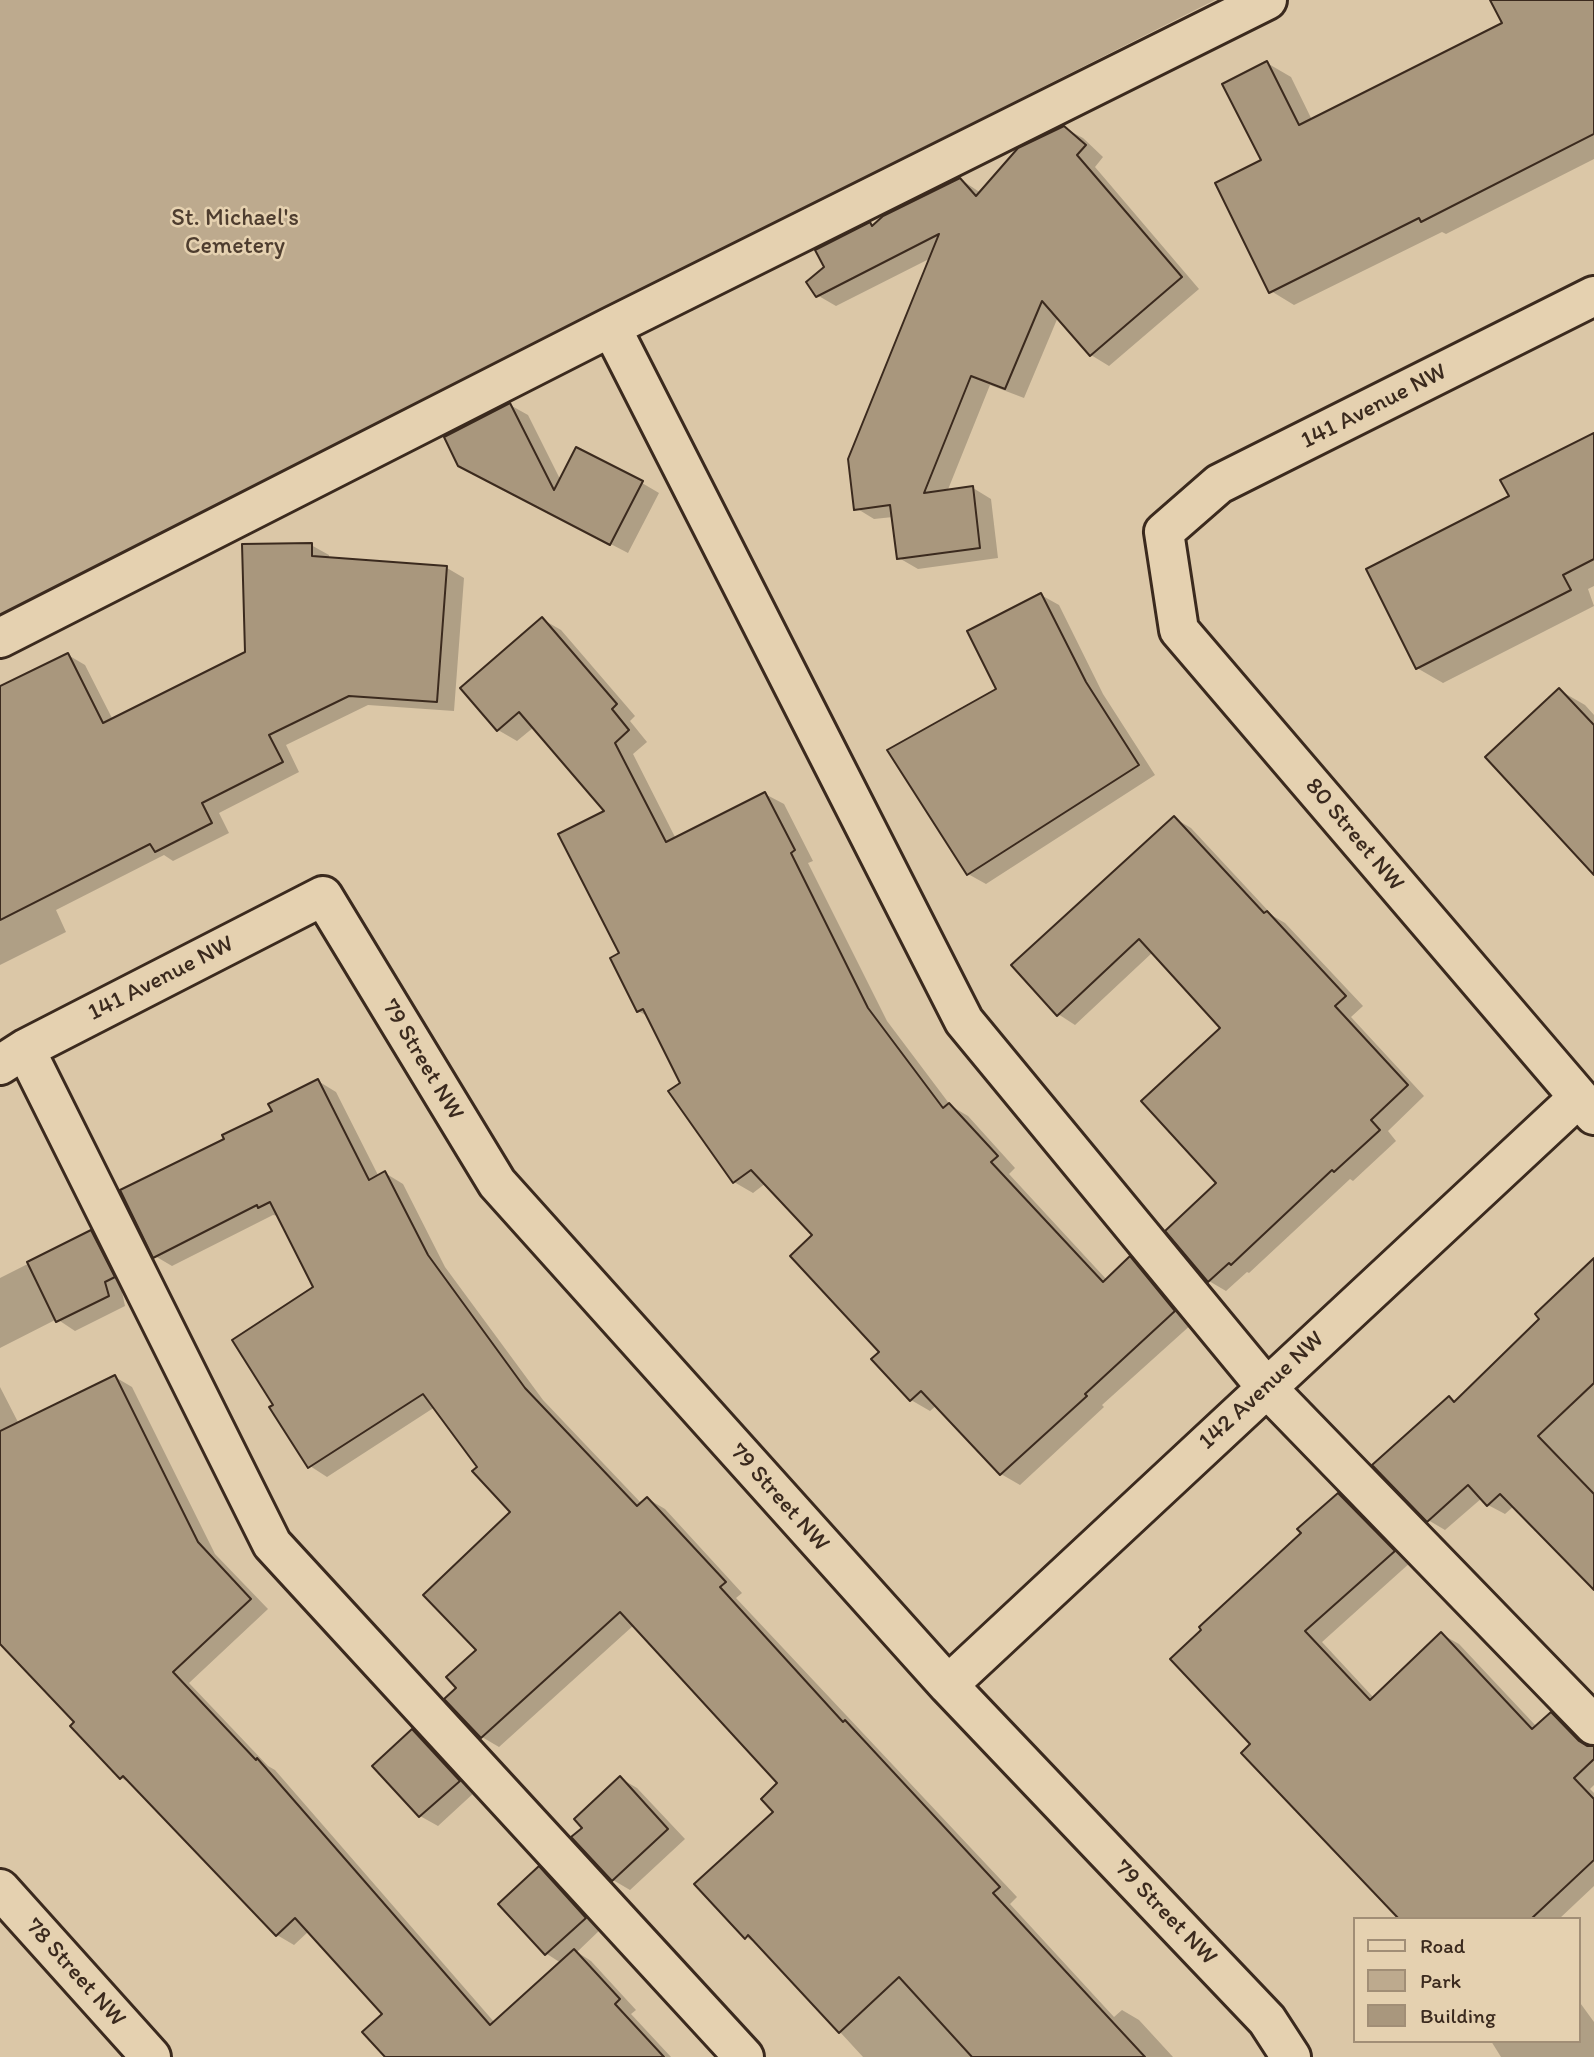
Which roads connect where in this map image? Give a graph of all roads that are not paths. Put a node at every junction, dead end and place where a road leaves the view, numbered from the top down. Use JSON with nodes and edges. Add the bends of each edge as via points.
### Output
{"nodes":[{"id":1,"x":1267,"y":0,"type":"edge"},
{"id":2,"x":1594,"y":296,"type":"edge"},
{"id":3,"x":611,"y":327,"type":"junction"},
{"id":4,"x":1164,"y":531,"type":"joint"},
{"id":5,"x":0,"y":638,"type":"edge"},
{"id":6,"x":323,"y":896,"type":"joint"},
{"id":7,"x":12,"y":1057,"type":"edge"},
{"id":8,"x":1586,"y":1107,"type":"edge"},
{"id":9,"x":1266,"y":1387,"type":"junction"},
{"id":10,"x":948,"y":1685,"type":"junction"},
{"id":11,"x":1594,"y":1725,"type":"edge"},
{"id":12,"x":0,"y":1889,"type":"edge"},
{"id":13,"x":151,"y":2057,"type":"edge"},
{"id":14,"x":744,"y":2057,"type":"edge"},
{"id":15,"x":1291,"y":2057,"type":"edge"}],
"edges":[{"from":1,"to":3,"type":"street"},
{"from":2,"to":4,"type":"street","name":"141 Avenue NW","via":[[1219,484]]},
{"from":3,"to":5,"type":"street"},
{"from":3,"to":9,"type":"street","via":[[964,1021]]},
{"from":4,"to":8,"type":"street","name":"80 Street NW","via":[[1179,630]]},
{"from":6,"to":7,"type":"street","name":"141 Avenue NW"},
{"from":6,"to":10,"type":"street","name":"79 Street NW","via":[[497,1183]]},
{"from":7,"to":14,"type":"street","via":[[272,1544]]},
{"from":8,"to":9,"type":"street","name":"142 Avenue NW"},
{"from":9,"to":10,"type":"street","name":"142 Avenue NW"},
{"from":9,"to":11,"type":"street"},
{"from":10,"to":15,"type":"street","name":"79 Street NW","via":[[1267,2021]]},
{"from":12,"to":13,"type":"street","name":"78 Street NW"}]}
